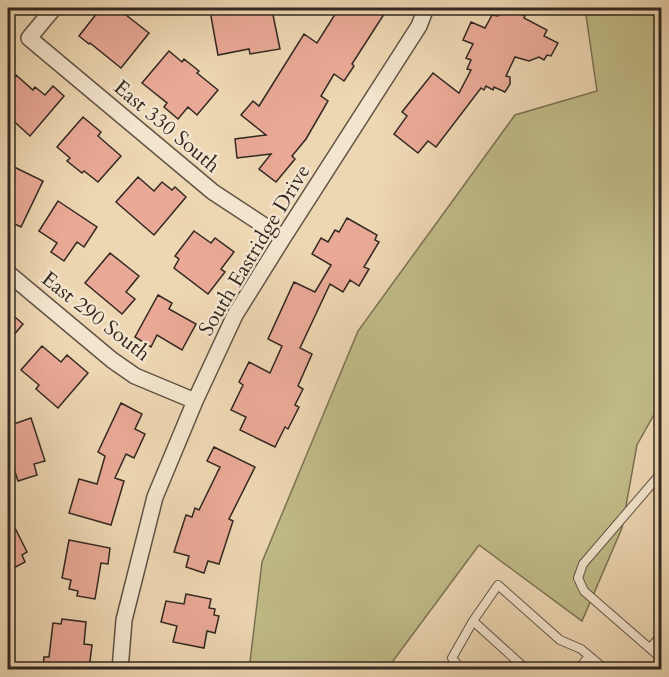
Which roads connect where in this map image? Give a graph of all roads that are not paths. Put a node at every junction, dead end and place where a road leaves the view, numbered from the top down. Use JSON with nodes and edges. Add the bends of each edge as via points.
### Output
{"nodes":[{"id":1,"x":54,"y":8,"type":"edge"},
{"id":2,"x":426,"y":8,"type":"edge"},
{"id":3,"x":283,"y":238,"type":"junction"},
{"id":4,"x":8,"y":273,"type":"edge"},
{"id":5,"x":195,"y":401,"type":"junction"},
{"id":6,"x":662,"y":472,"type":"edge"},
{"id":7,"x":473,"y":621,"type":"junction"},
{"id":8,"x":662,"y":635,"type":"edge"},
{"id":9,"x":650,"y":648,"type":"junction"},
{"id":10,"x":589,"y":656,"type":"junction"},
{"id":11,"x":662,"y":658,"type":"edge"},
{"id":12,"x":120,"y":669,"type":"edge"},
{"id":13,"x":462,"y":669,"type":"edge"},
{"id":14,"x":527,"y":669,"type":"edge"},
{"id":15,"x":578,"y":669,"type":"edge"},
{"id":16,"x":606,"y":669,"type":"edge"}],
"edges":[{"from":1,"to":3,"type":"street","name":"East 330 South","via":[[30,38],[213,192]]},
{"from":2,"to":3,"type":"street","name":"South Eastridge Drive","via":[[419,26]]},
{"from":3,"to":5,"type":"street","name":"South Eastridge Drive","via":[[235,315]]},
{"from":4,"to":5,"type":"street","name":"East 290 South","via":[[135,376]]},
{"from":5,"to":12,"type":"street","name":"South Eastridge Drive","via":[[155,497],[124,620]]},
{"from":6,"to":9,"type":"lane","via":[[583,564],[578,578],[584,591]]},
{"from":7,"to":10,"type":"lane","via":[[498,585],[560,640]]},
{"from":7,"to":13,"type":"lane","via":[[452,658]]},
{"from":7,"to":14,"type":"lane"},
{"from":8,"to":9,"type":"lane"},
{"from":9,"to":11,"type":"lane"},
{"from":10,"to":15,"type":"lane"},
{"from":10,"to":16,"type":"lane"}]}
